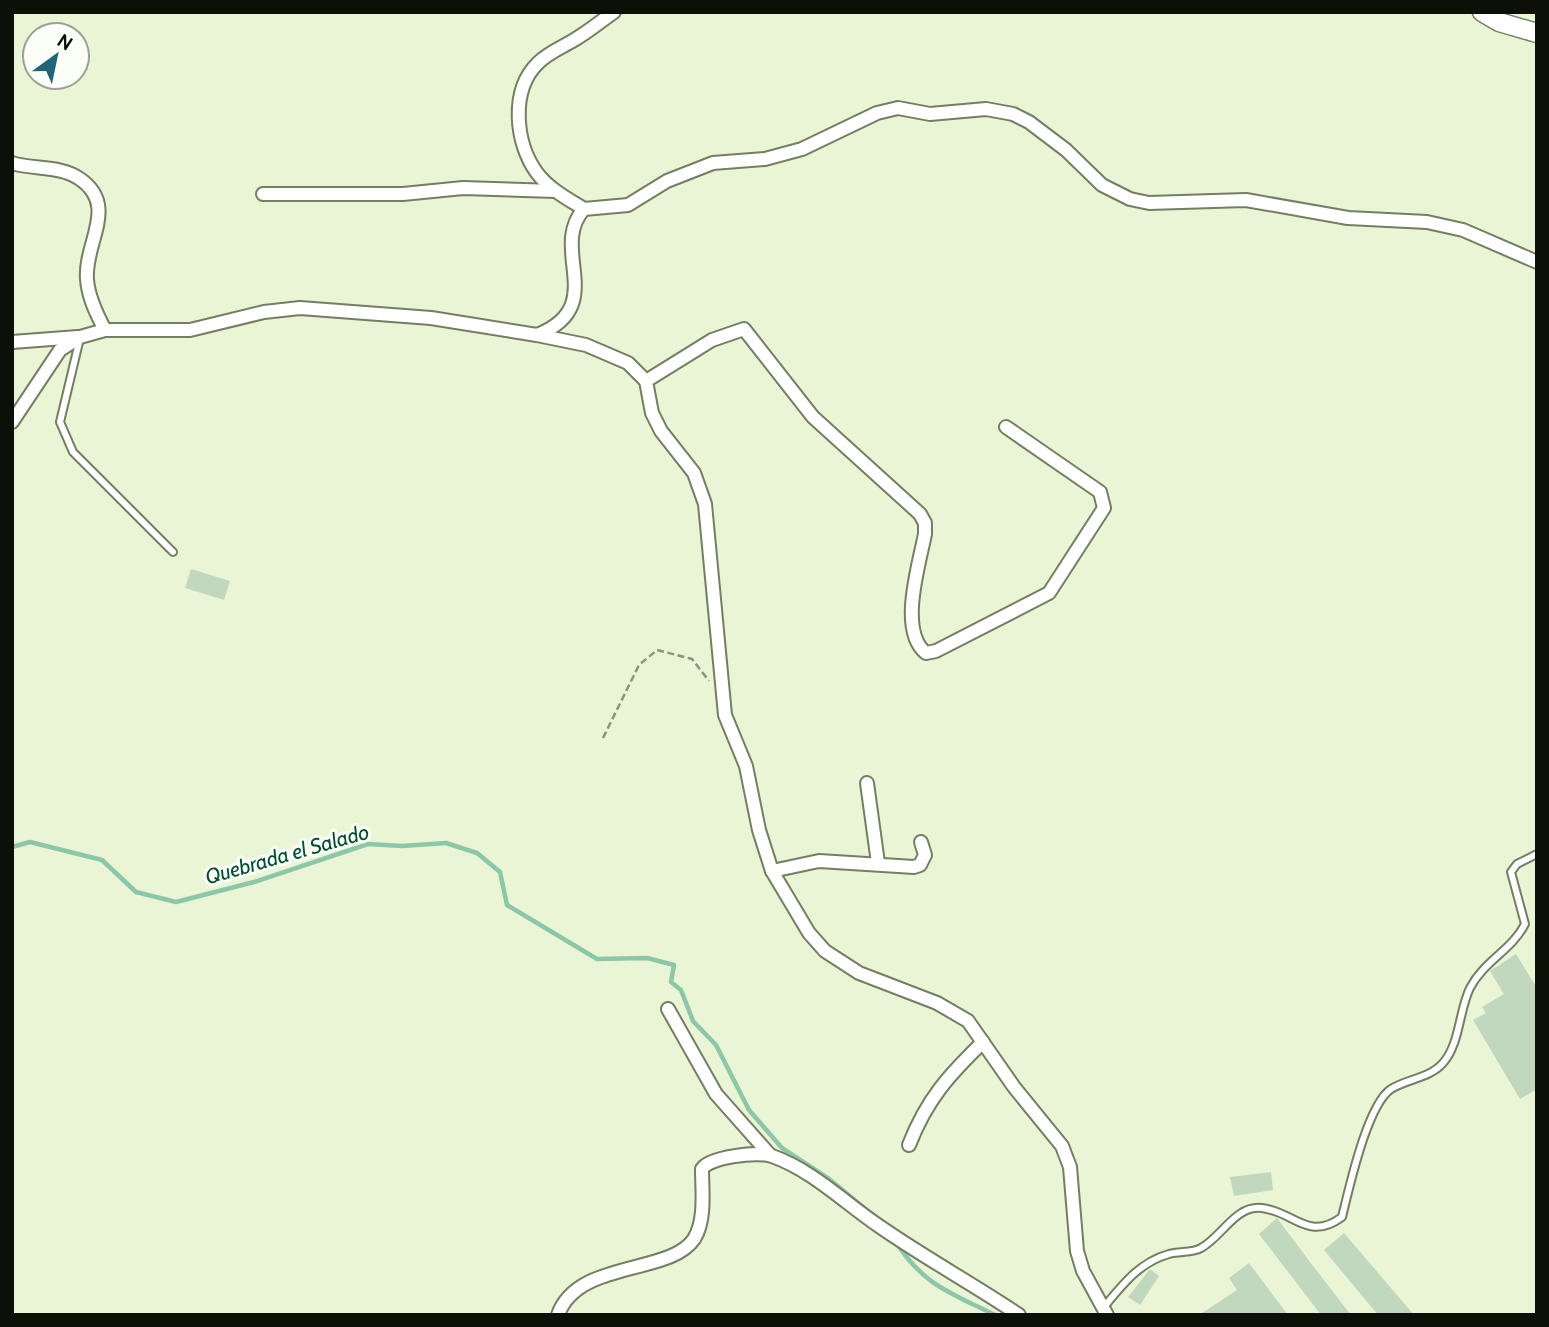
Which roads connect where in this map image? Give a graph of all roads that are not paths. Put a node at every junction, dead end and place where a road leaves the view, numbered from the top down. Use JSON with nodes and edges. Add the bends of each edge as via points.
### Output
{"nodes":[{"id":1,"x":614,"y":12,"type":"edge"},
{"id":2,"x":1482,"y":12,"type":"edge"},
{"id":3,"x":1537,"y":33,"type":"edge"},
{"id":4,"x":12,"y":163,"type":"edge"},
{"id":5,"x":555,"y":191,"type":"junction"},
{"id":6,"x":263,"y":194,"type":"dead end"},
{"id":7,"x":584,"y":209,"type":"junction"},
{"id":8,"x":1537,"y":262,"type":"edge"},
{"id":9,"x":105,"y":330,"type":"junction"},
{"id":10,"x":537,"y":335,"type":"junction"},
{"id":11,"x":80,"y":337,"type":"junction"},
{"id":12,"x":12,"y":342,"type":"edge"},
{"id":13,"x":646,"y":381,"type":"junction"},
{"id":14,"x":12,"y":422,"type":"edge"},
{"id":15,"x":1006,"y":427,"type":"dead end"},
{"id":16,"x":173,"y":552,"type":"dead end"},
{"id":17,"x":867,"y":782,"type":"dead end"},
{"id":18,"x":921,"y":842,"type":"dead end"},
{"id":19,"x":1537,"y":854,"type":"edge"},
{"id":20,"x":878,"y":863,"type":"junction"},
{"id":21,"x":772,"y":871,"type":"junction"},
{"id":22,"x":668,"y":1009,"type":"dead end"},
{"id":23,"x":983,"y":1042,"type":"junction"},
{"id":24,"x":909,"y":1145,"type":"dead end"},
{"id":25,"x":770,"y":1155,"type":"junction"},
{"id":26,"x":1106,"y":1311,"type":"edge"},
{"id":27,"x":558,"y":1315,"type":"edge"},
{"id":28,"x":1019,"y":1315,"type":"edge"}],
"edges":[{"from":1,"to":5,"type":"street","via":[[551,51],[524,81],[518,120],[522,140],[537,174]]},
{"from":2,"to":3,"type":"street"},
{"from":4,"to":9,"type":"street","via":[[61,170],[80,179],[95,194],[101,210],[87,278]]},
{"from":5,"to":6,"type":"street","via":[[463,188],[403,194]]},
{"from":5,"to":7,"type":"street"},
{"from":7,"to":8,"type":"street","via":[[628,205],[667,181],[713,163],[765,159],[802,149],[877,113],[898,108],[930,114],[986,109],[1029,122],[1101,185],[1130,199],[1149,203],[1246,200],[1335,216],[1427,222],[1463,230]]},
{"from":7,"to":10,"type":"street","via":[[569,237],[576,287],[570,306],[553,329]]},
{"from":9,"to":10,"type":"street","via":[[190,330],[300,308],[431,318]]},
{"from":9,"to":11,"type":"street"},
{"from":10,"to":13,"type":"street","via":[[604,352],[628,363]]},
{"from":11,"to":12,"type":"street"},
{"from":11,"to":14,"type":"street","via":[[60,350]]},
{"from":11,"to":16,"type":"lane","via":[[60,422],[74,452]]},
{"from":13,"to":15,"type":"street","via":[[712,341],[744,329],[813,417],[920,514],[925,534],[911,614],[917,646],[926,653],[1049,593],[1104,508],[1100,492]]},
{"from":13,"to":21,"type":"street","via":[[652,413],[694,473],[705,504],[725,715],[746,766],[758,830]]},
{"from":17,"to":20,"type":"street"},
{"from":18,"to":20,"type":"street","via":[[925,855],[920,865]]},
{"from":19,"to":26,"type":"lane","via":[[1511,872],[1525,924],[1516,941],[1491,960],[1470,988],[1446,1060],[1438,1069],[1389,1090],[1359,1148],[1342,1217],[1330,1226],[1311,1228],[1262,1208],[1250,1210],[1236,1216],[1199,1250],[1153,1258],[1129,1277]]},
{"from":20,"to":21,"type":"street","via":[[819,861]]},
{"from":21,"to":23,"type":"street","via":[[825,951],[859,973],[937,1003],[968,1021]]},
{"from":22,"to":25,"type":"street","via":[[716,1094]]},
{"from":23,"to":24,"type":"street","via":[[922,1111]]},
{"from":23,"to":26,"type":"street","via":[[1062,1146],[1070,1167],[1077,1251]]},
{"from":25,"to":27,"type":"street","via":[[706,1163],[700,1224],[694,1239],[680,1251],[584,1284],[569,1296]]},
{"from":25,"to":28,"type":"street","via":[[816,1180]]}]}
